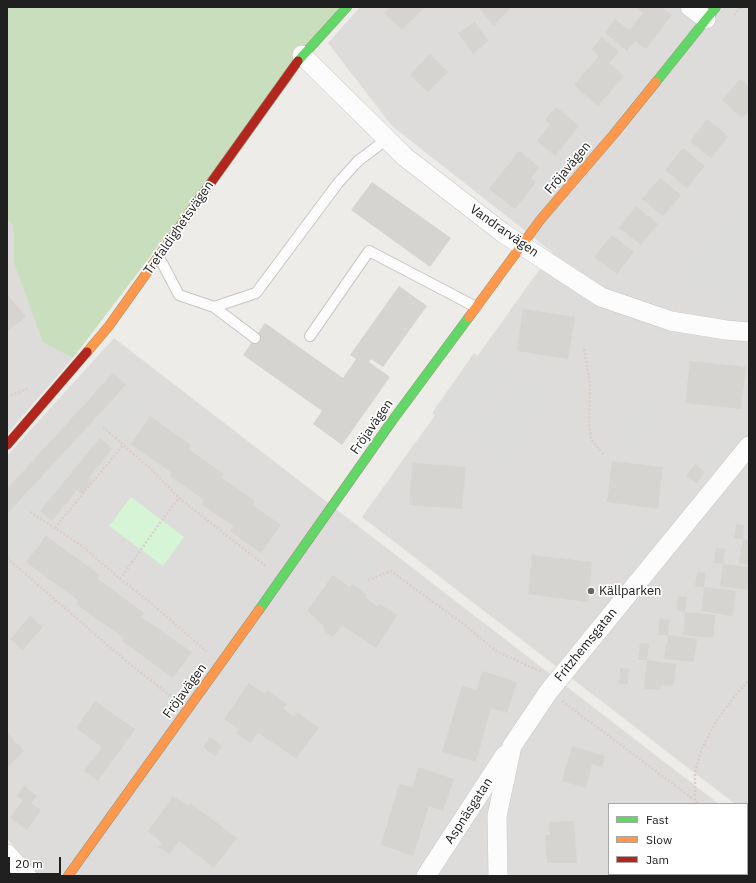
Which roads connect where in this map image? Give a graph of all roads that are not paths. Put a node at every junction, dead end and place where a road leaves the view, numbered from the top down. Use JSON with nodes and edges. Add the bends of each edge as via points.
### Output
{"nodes":[{"id":1,"x":347,"y":7,"type":"edge"},
{"id":2,"x":690,"y":7,"type":"edge"},
{"id":3,"x":711,"y":13,"type":"edge"},
{"id":4,"x":302,"y":55,"type":"junction"},
{"id":5,"x":387,"y":139,"type":"junction"},
{"id":6,"x":522,"y":245,"type":"junction"},
{"id":7,"x":159,"y":257,"type":"junction"},
{"id":8,"x":476,"y":307,"type":"junction"},
{"id":9,"x":214,"y":308,"type":"junction"},
{"id":10,"x":749,"y":332,"type":"edge"},
{"id":11,"x":310,"y":336,"type":"dead end"},
{"id":12,"x":255,"y":338,"type":"dead end"},
{"id":13,"x":10,"y":436,"type":"edge"},
{"id":14,"x":749,"y":446,"type":"edge"},
{"id":15,"x":512,"y":746,"type":"junction"},
{"id":16,"x":7,"y":854,"type":"edge"},
{"id":17,"x":27,"y":876,"type":"edge"},
{"id":18,"x":68,"y":876,"type":"edge"},
{"id":19,"x":426,"y":876,"type":"edge"},
{"id":20,"x":498,"y":876,"type":"edge"}],
"edges":[{"from":1,"to":4,"type":"street","name":"Trefaldighetsvägen"},
{"from":2,"to":3,"type":"street"},
{"from":3,"to":6,"type":"street","name":"Fröjavägen"},
{"from":4,"to":5,"type":"street","name":"Vandrarvägen"},
{"from":4,"to":7,"type":"street","name":"Trefaldighetsvägen"},
{"from":5,"to":6,"type":"street","name":"Vandrarvägen","via":[[405,157]]},
{"from":5,"to":9,"type":"lane","via":[[358,161],[338,183],[256,293]]},
{"from":6,"to":8,"type":"street","name":"Fröjavägen"},
{"from":6,"to":10,"type":"street","name":"Vandrarvägen","via":[[601,297],[671,321]]},
{"from":7,"to":9,"type":"lane","via":[[180,296]]},
{"from":7,"to":13,"type":"street","name":"Trefaldighetsvägen","via":[[109,326]]},
{"from":8,"to":11,"type":"lane","via":[[369,251]]},
{"from":8,"to":18,"type":"street","name":"Fröjavägen"},
{"from":9,"to":12,"type":"lane"},
{"from":14,"to":15,"type":"street","name":"Fritzhemsgatan","via":[[549,691]]},
{"from":15,"to":19,"type":"street","name":"Aspnäsgatan"},
{"from":15,"to":20,"type":"street","name":"Fritzhemsgatan","via":[[496,816]]},
{"from":16,"to":17,"type":"street"}]}
